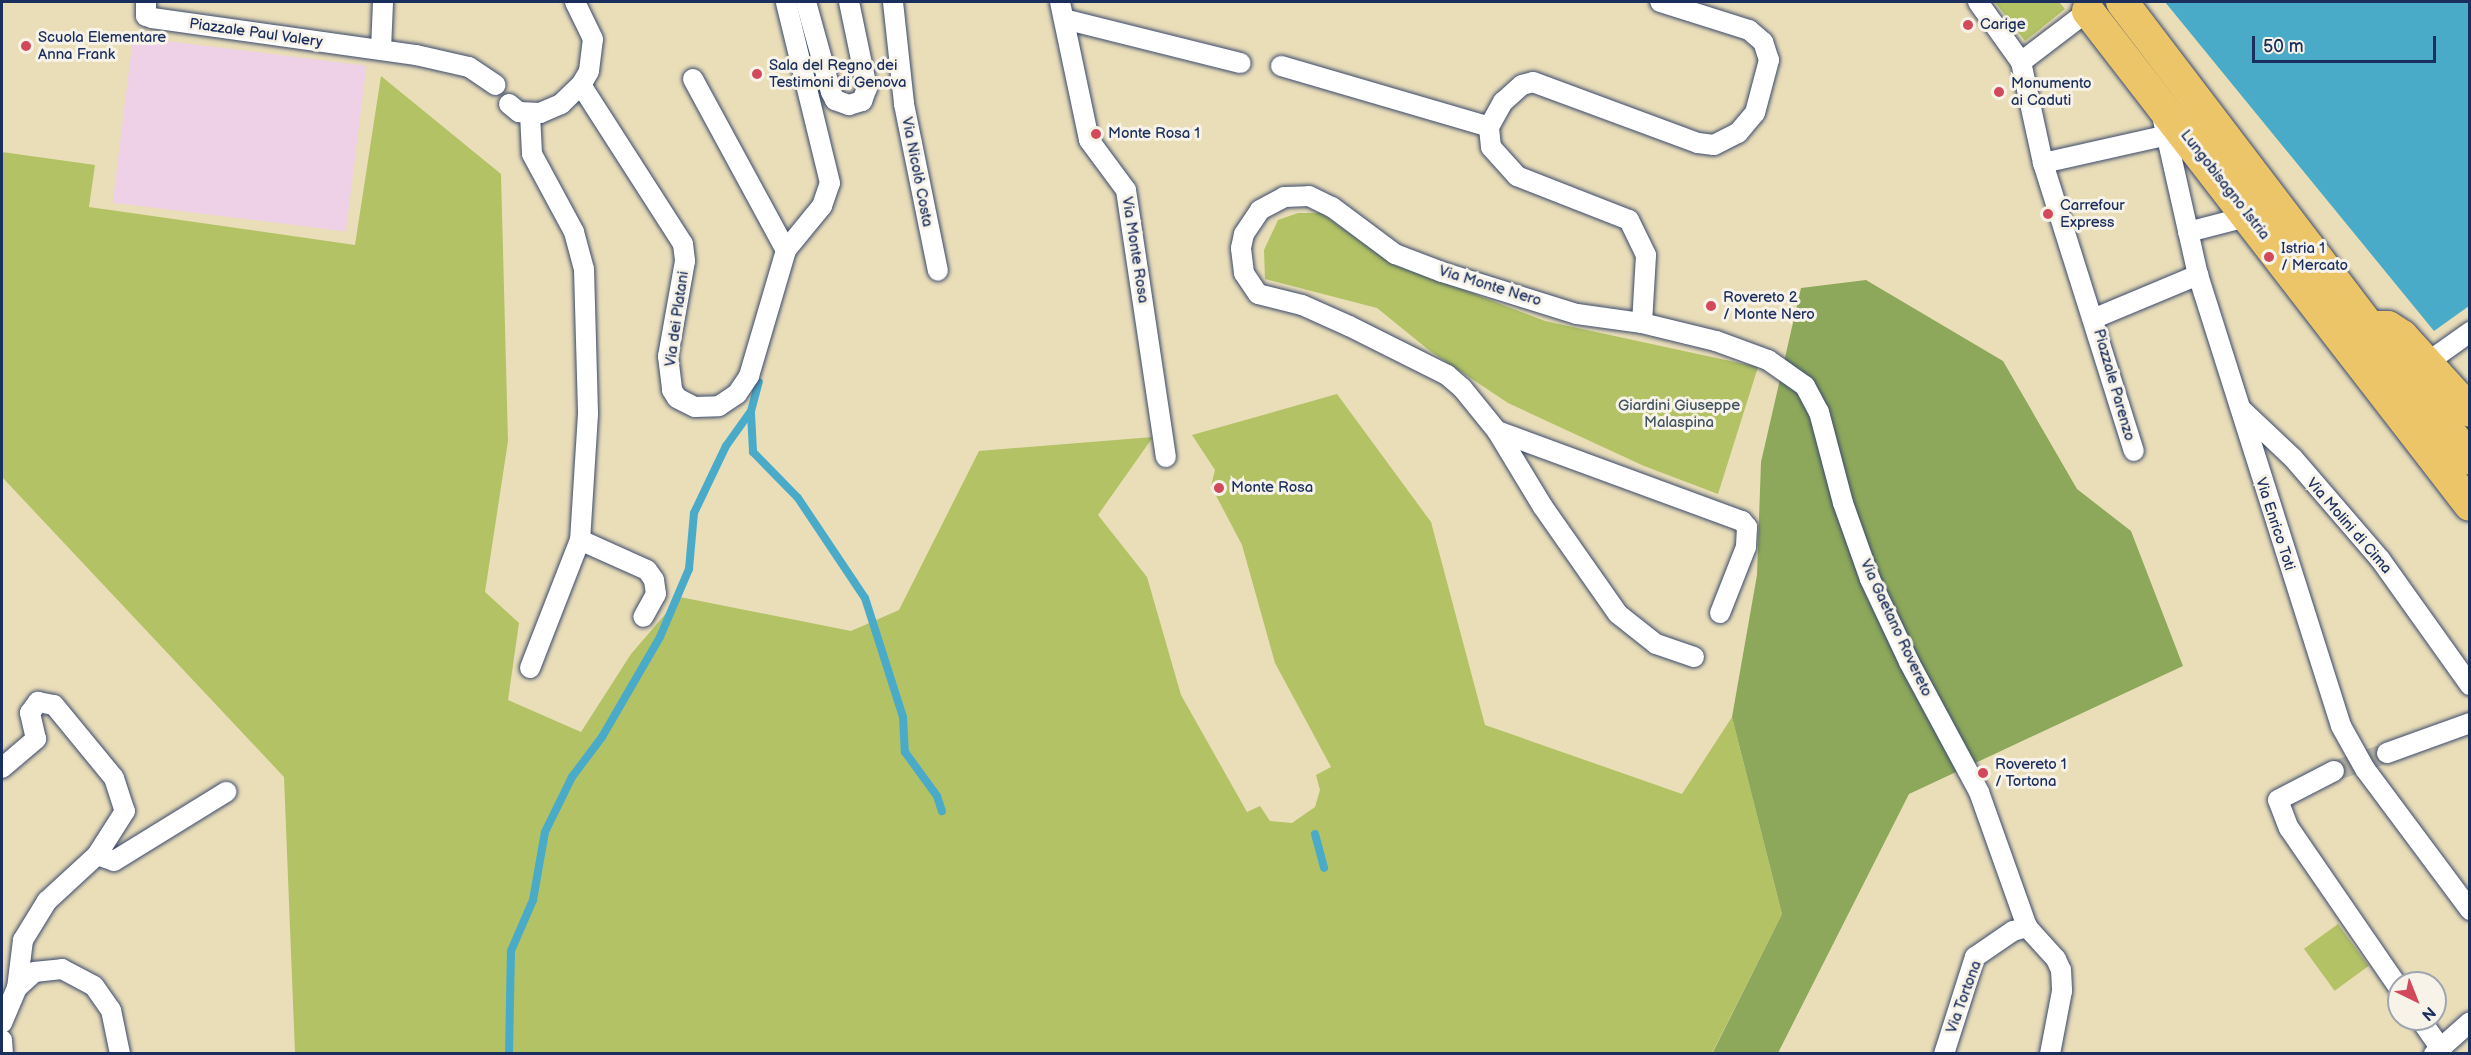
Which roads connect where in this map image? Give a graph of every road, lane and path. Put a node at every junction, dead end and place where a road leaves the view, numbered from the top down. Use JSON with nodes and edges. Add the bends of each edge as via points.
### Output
{"nodes":[{"id":1,"x":146,"y":2,"type":"edge"},
{"id":2,"x":383,"y":2,"type":"edge"},
{"id":3,"x":576,"y":2,"type":"edge"},
{"id":4,"x":786,"y":2,"type":"edge"},
{"id":5,"x":806,"y":2,"type":"edge"},
{"id":6,"x":849,"y":2,"type":"edge"},
{"id":7,"x":893,"y":2,"type":"edge"},
{"id":8,"x":1660,"y":2,"type":"edge"},
{"id":9,"x":1978,"y":2,"type":"edge"},
{"id":10,"x":2122,"y":2,"type":"edge"},
{"id":11,"x":1062,"y":10,"type":"edge"},
{"id":12,"x":2088,"y":11,"type":"joint"},
{"id":13,"x":381,"y":50,"type":"junction"},
{"id":14,"x":2021,"y":62,"type":"junction"},
{"id":15,"x":1242,"y":63,"type":"dead end"},
{"id":16,"x":1281,"y":66,"type":"dead end"},
{"id":17,"x":693,"y":79,"type":"dead end"},
{"id":18,"x":495,"y":85,"type":"dead end"},
{"id":19,"x":581,"y":85,"type":"junction"},
{"id":20,"x":2160,"y":102,"type":"junction"},
{"id":21,"x":509,"y":104,"type":"dead end"},
{"id":22,"x":530,"y":114,"type":"junction"},
{"id":23,"x":1489,"y":127,"type":"junction"},
{"id":24,"x":2164,"y":136,"type":"junction"},
{"id":25,"x":2043,"y":163,"type":"junction"},
{"id":26,"x":2250,"y":216,"type":"junction"},
{"id":27,"x":2188,"y":232,"type":"junction"},
{"id":28,"x":786,"y":250,"type":"junction"},
{"id":29,"x":938,"y":271,"type":"dead end"},
{"id":30,"x":2198,"y":274,"type":"junction"},
{"id":31,"x":2095,"y":318,"type":"junction"},
{"id":32,"x":1642,"y":323,"type":"junction"},
{"id":33,"x":2371,"y":328,"type":"junction"},
{"id":34,"x":2469,"y":332,"type":"edge"},
{"id":35,"x":2428,"y":362,"type":"junction"},
{"id":36,"x":2239,"y":407,"type":"junction"},
{"id":37,"x":2469,"y":411,"type":"edge"},
{"id":38,"x":1497,"y":431,"type":"junction"},
{"id":39,"x":2134,"y":452,"type":"dead end"},
{"id":40,"x":1166,"y":458,"type":"dead end"},
{"id":41,"x":2469,"y":459,"type":"edge"},
{"id":42,"x":2469,"y":505,"type":"edge"},
{"id":43,"x":580,"y":540,"type":"junction"},
{"id":44,"x":1720,"y":613,"type":"dead end"},
{"id":45,"x":644,"y":617,"type":"dead end"},
{"id":46,"x":1694,"y":657,"type":"dead end"},
{"id":47,"x":530,"y":668,"type":"dead end"},
{"id":48,"x":2469,"y":685,"type":"edge"},
{"id":49,"x":2469,"y":723,"type":"edge"},
{"id":50,"x":2387,"y":753,"type":"tunnel mouth"},
{"id":51,"x":2,"y":768,"type":"edge"},
{"id":52,"x":2334,"y":771,"type":"tunnel mouth"},
{"id":53,"x":226,"y":792,"type":"dead end"},
{"id":54,"x":97,"y":855,"type":"junction"},
{"id":55,"x":2469,"y":910,"type":"edge"},
{"id":56,"x":2027,"y":927,"type":"junction"},
{"id":57,"x":2387,"y":971,"type":"edge"},
{"id":58,"x":17,"y":988,"type":"junction"},
{"id":59,"x":2469,"y":1022,"type":"edge"},
{"id":60,"x":2,"y":1023,"type":"edge"},
{"id":61,"x":2426,"y":1031,"type":"edge"},
{"id":62,"x":2,"y":1040,"type":"edge"},
{"id":63,"x":2436,"y":1050,"type":"edge"},
{"id":64,"x":3,"y":1053,"type":"edge"},
{"id":65,"x":120,"y":1053,"type":"edge"},
{"id":66,"x":1944,"y":1053,"type":"edge"},
{"id":67,"x":2050,"y":1053,"type":"edge"}],
"edges":[{"from":1,"to":13,"type":"street","name":"Piazzale Paul Valery","via":[[146,16],[152,18]]},
{"from":2,"to":13,"type":"street"},
{"from":3,"to":19,"type":"street","via":[[593,39],[589,71]]},
{"from":4,"to":28,"type":"street","name":"Via dei Platani","via":[[830,183],[822,206]]},
{"from":5,"to":6,"type":"street","via":[[831,92],[835,100],[849,105],[862,101],[867,88]]},
{"from":7,"to":29,"type":"street","name":"Via Nicolò Costa","via":[[904,104]]},
{"from":8,"to":23,"type":"street","via":[[1749,30],[1763,42],[1769,60],[1755,113],[1738,133],[1714,145],[1698,143],[1533,82],[1522,85],[1503,102]]},
{"from":9,"to":14,"type":"street","name":"Piazzale Parenzo"},
{"from":10,"to":33,"type":"main road","name":"Lungobisagno Istria"},
{"from":11,"to":15,"type":"street","name":"Via Monte Rosa"},
{"from":11,"to":40,"type":"street","name":"Via Monte Rosa","via":[[1089,140],[1126,190]]},
{"from":12,"to":14,"type":"street"},
{"from":12,"to":20,"type":"main road","name":"Lungobisagno Istria"},
{"from":13,"to":18,"type":"street","name":"Piazzale Paul Valery","via":[[469,67]]},
{"from":14,"to":25,"type":"street","name":"Piazzale Parenzo"},
{"from":16,"to":23,"type":"street"},
{"from":17,"to":28,"type":"street"},
{"from":19,"to":22,"type":"street","via":[[561,104]]},
{"from":19,"to":28,"type":"street","name":"Via dei Platani","via":[[683,244],[685,261],[668,356],[672,390],[685,403],[719,406],[737,394],[754,359]]},
{"from":20,"to":24,"type":"street","name":"Via Enrico Toti"},
{"from":20,"to":26,"type":"main road","name":"Lungobisagno Istria"},
{"from":21,"to":22,"type":"street"},
{"from":22,"to":43,"type":"street","via":[[532,154],[574,232],[584,269],[588,414]]},
{"from":23,"to":32,"type":"street","via":[[1491,147],[1517,176],[1629,220],[1646,255]]},
{"from":24,"to":25,"type":"street"},
{"from":24,"to":27,"type":"street","name":"Via Enrico Toti"},
{"from":25,"to":31,"type":"street","name":"Piazzale Parenzo"},
{"from":26,"to":27,"type":"street"},
{"from":26,"to":42,"type":"main road","name":"Lungobisagno Istria"},
{"from":27,"to":30,"type":"street","name":"Via Enrico Toti"},
{"from":30,"to":31,"type":"street","name":"Piazzale Parenzo"},
{"from":30,"to":36,"type":"street","name":"Via Enrico Toti"},
{"from":31,"to":39,"type":"street","name":"Piazzale Parenzo"},
{"from":32,"to":38,"type":"street","name":"Via Monte Nero","via":[[1577,314],[1423,265],[1395,254],[1332,207],[1309,196],[1284,197],[1260,210],[1244,234],[1241,248],[1244,273],[1258,294],[1302,305],[1446,375],[1475,400]]},
{"from":32,"to":56,"type":"street","name":"Via Gaetano Rovereto","via":[[1754,354],[1788,371],[1812,398],[1870,579],[1909,662],[1979,792]]},
{"from":33,"to":35,"type":"main road","via":[[2393,329]]},
{"from":33,"to":41,"type":"main road","name":"Lungobisagno Istria"},
{"from":34,"to":35,"type":"street"},
{"from":35,"to":37,"type":"main road"},
{"from":36,"to":48,"type":"street","name":"Via Molini di Cima","via":[[2293,458],[2380,559]]},
{"from":36,"to":55,"type":"street","name":"Via Enrico Toti","via":[[2341,726],[2365,768]]},
{"from":38,"to":44,"type":"street","via":[[1742,521],[1747,527],[1746,547]]},
{"from":38,"to":46,"type":"street","name":"Via Monte Nero","via":[[1543,507],[1618,614],[1656,644]]},
{"from":43,"to":45,"type":"street","via":[[647,570],[654,580],[656,594]]},
{"from":43,"to":47,"type":"street"},
{"from":49,"to":50,"type":"street"},
{"from":51,"to":54,"type":"street","via":[[36,739],[30,713],[38,702],[54,705],[114,778],[125,811]]},
{"from":52,"to":57,"type":"street","via":[[2278,800],[2289,828]]},
{"from":53,"to":54,"type":"street","via":[[114,861]]},
{"from":54,"to":58,"type":"street","via":[[47,901],[23,940]]},
{"from":56,"to":66,"type":"street","name":"Via Tortona","via":[[1975,957]]},
{"from":56,"to":67,"type":"street","via":[[2061,970],[2059,1011]]},
{"from":58,"to":60,"type":"street"},
{"from":58,"to":65,"type":"street","via":[[34,972],[62,969],[94,986],[111,1010]]},
{"from":59,"to":63,"type":"street"},
{"from":61,"to":63,"type":"street"},
{"from":62,"to":64,"type":"street"}]}
